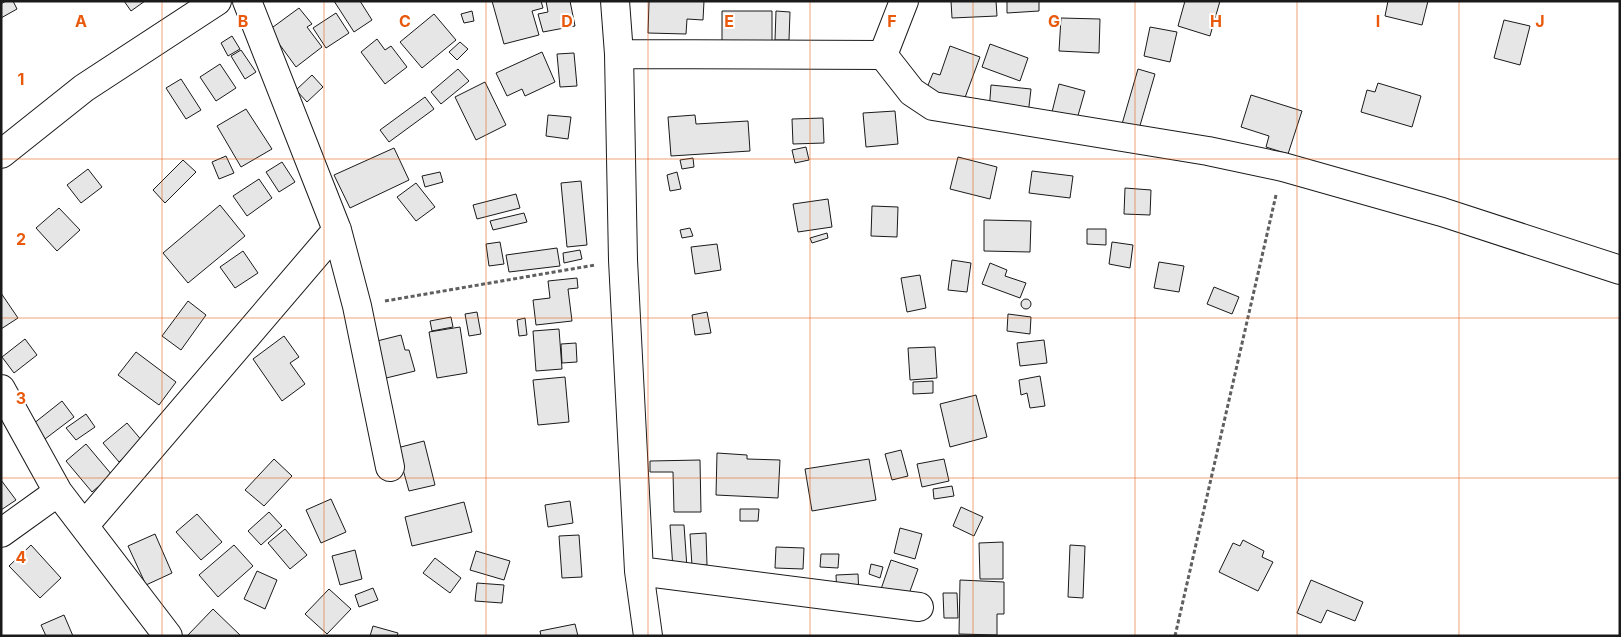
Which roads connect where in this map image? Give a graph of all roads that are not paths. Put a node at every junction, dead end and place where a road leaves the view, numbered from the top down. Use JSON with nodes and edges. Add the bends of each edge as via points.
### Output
{"nodes":[{"id":1,"x":217,"y":1,"type":"edge"},
{"id":2,"x":247,"y":1,"type":"edge"},
{"id":3,"x":615,"y":1,"type":"edge"},
{"id":4,"x":904,"y":1,"type":"edge"},
{"id":5,"x":619,"y":54,"type":"junction"},
{"id":6,"x":883,"y":55,"type":"junction"},
{"id":7,"x":1,"y":154,"type":"edge"},
{"id":8,"x":337,"y":230,"type":"junction"},
{"id":9,"x":1620,"y":270,"type":"edge"},
{"id":10,"x":1,"y":389,"type":"edge"},
{"id":11,"x":390,"y":467,"type":"dead end"},
{"id":12,"x":58,"y":492,"type":"junction"},
{"id":13,"x":84,"y":526,"type":"junction"},
{"id":14,"x":1,"y":533,"type":"edge"},
{"id":15,"x":639,"y":571,"type":"junction"},
{"id":16,"x":919,"y":607,"type":"dead end"},
{"id":17,"x":168,"y":636,"type":"edge"},
{"id":18,"x":648,"y":636,"type":"edge"}],
"edges":[{"from":1,"to":7,"type":"street","via":[[84,88]]},
{"from":2,"to":8,"type":"street"},
{"from":3,"to":5,"type":"street"},
{"from":4,"to":6,"type":"street"},
{"from":5,"to":6,"type":"street"},
{"from":5,"to":15,"type":"street","via":[[623,260]]},
{"from":6,"to":9,"type":"street","via":[[912,92],[933,106],[1208,152],[1283,168],[1442,212]]},
{"from":8,"to":11,"type":"street","via":[[357,306]]},
{"from":8,"to":13,"type":"street"},
{"from":10,"to":12,"type":"street"},
{"from":12,"to":13,"type":"street"},
{"from":12,"to":14,"type":"street"},
{"from":13,"to":17,"type":"street"},
{"from":15,"to":16,"type":"street"},
{"from":15,"to":18,"type":"street"}]}
